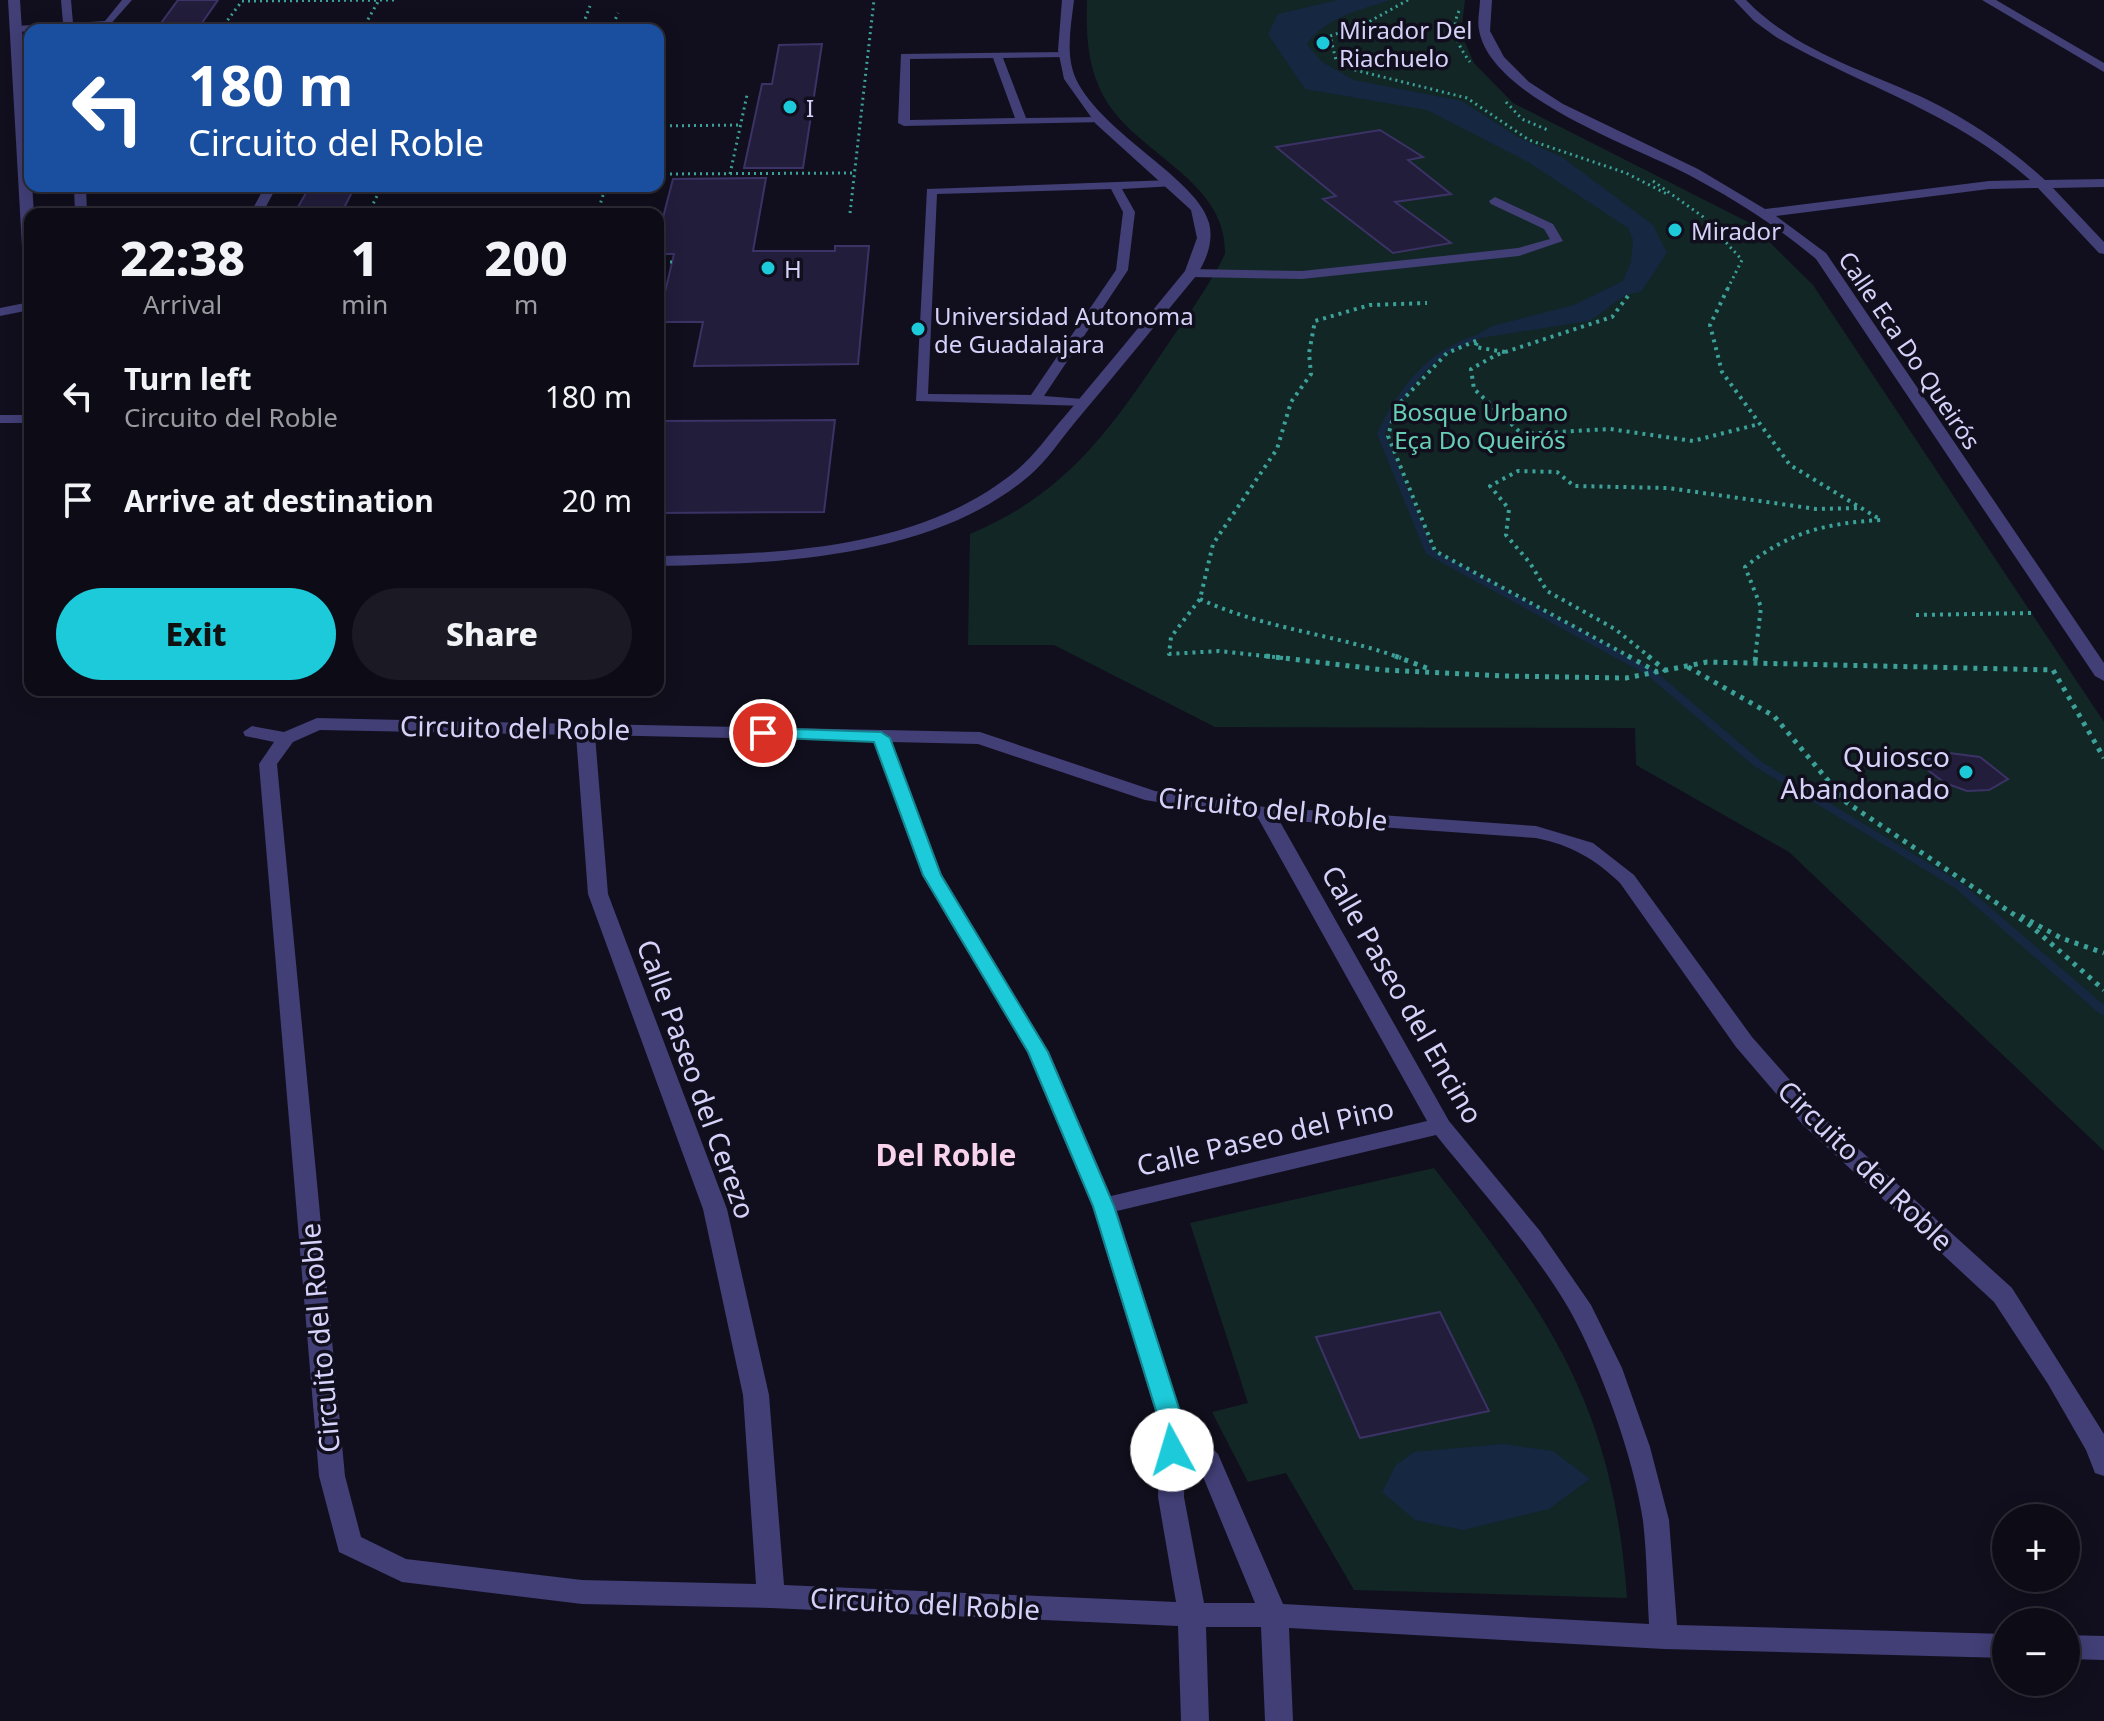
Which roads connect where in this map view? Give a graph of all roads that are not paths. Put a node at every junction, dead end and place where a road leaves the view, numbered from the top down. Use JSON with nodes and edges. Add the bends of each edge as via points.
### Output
{"nodes":[{"id":1,"x":14,"y":0,"type":"edge"},
{"id":2,"x":66,"y":0,"type":"edge"},
{"id":3,"x":127,"y":0,"type":"edge"},
{"id":4,"x":1068,"y":0,"type":"edge"},
{"id":5,"x":1486,"y":0,"type":"edge"},
{"id":6,"x":1740,"y":0,"type":"edge"},
{"id":7,"x":1988,"y":0,"type":"edge"},
{"id":8,"x":68,"y":24,"type":"edge"},
{"id":9,"x":108,"y":24,"type":"edge"},
{"id":10,"x":16,"y":29,"type":"junction"},
{"id":11,"x":24,"y":29,"type":"edge"},
{"id":12,"x":1064,"y":54,"type":"junction"},
{"id":13,"x":997,"y":55,"type":"junction"},
{"id":14,"x":2104,"y":68,"type":"edge"},
{"id":15,"x":1100,"y":120,"type":"junction"},
{"id":16,"x":1022,"y":121,"type":"junction"},
{"id":17,"x":24,"y":124,"type":"edge"},
{"id":18,"x":2044,"y":183,"type":"junction"},
{"id":19,"x":2104,"y":183,"type":"edge"},
{"id":20,"x":1171,"y":184,"type":"junction"},
{"id":21,"x":1116,"y":188,"type":"junction"},
{"id":22,"x":1495,"y":201,"type":"dead end"},
{"id":23,"x":1764,"y":213,"type":"junction"},
{"id":24,"x":2104,"y":250,"type":"edge"},
{"id":25,"x":1191,"y":273,"type":"junction"},
{"id":26,"x":24,"y":307,"type":"edge"},
{"id":27,"x":0,"y":312,"type":"edge"},
{"id":28,"x":1035,"y":399,"type":"junction"},
{"id":29,"x":1083,"y":403,"type":"junction"},
{"id":30,"x":0,"y":419,"type":"edge"},
{"id":31,"x":24,"y":419,"type":"edge"},
{"id":32,"x":664,"y":561,"type":"edge"},
{"id":33,"x":2104,"y":676,"type":"edge"},
{"id":34,"x":585,"y":727,"type":"junction"},
{"id":35,"x":252,"y":732,"type":"dead end"},
{"id":36,"x":286,"y":738,"type":"junction"},
{"id":37,"x":881,"y":738,"type":"junction"},
{"id":38,"x":1265,"y":813,"type":"junction"},
{"id":39,"x":1441,"y":1126,"type":"junction"},
{"id":40,"x":1104,"y":1206,"type":"junction"},
{"id":41,"x":1173,"y":1427,"type":"junction"},
{"id":42,"x":2104,"y":1465,"type":"edge"},
{"id":43,"x":771,"y":1596,"type":"junction"},
{"id":44,"x":1192,"y":1615,"type":"junction"},
{"id":45,"x":1274,"y":1615,"type":"junction"},
{"id":46,"x":1664,"y":1637,"type":"junction"},
{"id":47,"x":1992,"y":1646,"type":"edge"},
{"id":48,"x":2080,"y":1647,"type":"edge"},
{"id":49,"x":2104,"y":1648,"type":"edge"},
{"id":50,"x":1195,"y":1721,"type":"edge"},
{"id":51,"x":1279,"y":1721,"type":"edge"}],
"edges":[{"from":1,"to":10,"type":"street"},
{"from":2,"to":8,"type":"lane"},
{"from":3,"to":9,"type":"lane"},
{"from":4,"to":12,"type":"street"},
{"from":5,"to":23,"type":"street","name":"Calle Eca Do Queirós","via":[[1486,35],[1499,58],[1532,91]]},
{"from":6,"to":18,"type":"street","via":[[1786,37],[1902,90],[1980,134]]},
{"from":7,"to":14,"type":"street"},
{"from":10,"to":11,"type":"lane"},
{"from":10,"to":17,"type":"street"},
{"from":12,"to":13,"type":"lane"},
{"from":12,"to":15,"type":"street","via":[[1069,76]]},
{"from":13,"to":16,"type":"lane"},
{"from":13,"to":16,"type":"lane","via":[[905,56],[904,123]]},
{"from":15,"to":16,"type":"lane"},
{"from":15,"to":20,"type":"street"},
{"from":18,"to":19,"type":"street"},
{"from":18,"to":23,"type":"street","via":[[1968,187]]},
{"from":18,"to":24,"type":"street"},
{"from":20,"to":21,"type":"lane"},
{"from":20,"to":25,"type":"street","via":[[1201,216],[1202,255]]},
{"from":21,"to":28,"type":"lane","via":[[1129,212],[1122,270]]},
{"from":21,"to":28,"type":"lane","via":[[931,191],[921,398]]},
{"from":22,"to":25,"type":"lane","via":[[1549,227],[1557,241],[1519,252],[1302,275]]},
{"from":23,"to":33,"type":"street","name":"Calle Eca Do Queirós","via":[[1821,256]]},
{"from":25,"to":29,"type":"street"},
{"from":26,"to":27,"type":"lane"},
{"from":28,"to":29,"type":"lane"},
{"from":29,"to":32,"type":"street","via":[[1020,476],[965,509],[900,534],[829,551],[750,561]]},
{"from":30,"to":31,"type":"lane"},
{"from":34,"to":36,"type":"street","name":"Circuito del Roble","via":[[317,724]]},
{"from":34,"to":37,"type":"street","name":"Circuito del Roble"},
{"from":34,"to":43,"type":"street","name":"Calle Paseo del Cerezo","via":[[598,894],[715,1209],[756,1395]]},
{"from":35,"to":36,"type":"street"},
{"from":36,"to":43,"type":"street","name":"Circuito del Roble","via":[[268,764],[332,1476],[349,1544],[402,1570],[582,1592]]},
{"from":37,"to":38,"type":"street","name":"Circuito del Roble","via":[[980,738],[1152,796]]},
{"from":37,"to":40,"type":"street","via":[[932,875],[1038,1052]]},
{"from":38,"to":39,"type":"street","name":"Calle Paseo del Encino"},
{"from":38,"to":42,"type":"street","name":"Circuito del Roble","via":[[1536,832],[1578,840],[1604,856],[1627,879],[1744,1042],[1811,1119],[2003,1295],[2057,1377]]},
{"from":39,"to":40,"type":"street","name":"Calle Paseo del Pino"},
{"from":39,"to":46,"type":"street","name":"Calle Paseo del Encino","via":[[1532,1237],[1579,1305],[1609,1368],[1656,1520]]},
{"from":40,"to":41,"type":"street"},
{"from":41,"to":44,"type":"street","via":[[1171,1497]]},
{"from":41,"to":45,"type":"street","via":[[1209,1461]]},
{"from":43,"to":44,"type":"street","name":"Circuito del Roble"},
{"from":44,"to":45,"type":"street","name":"Circuito del Roble"},
{"from":44,"to":50,"type":"street"},
{"from":45,"to":46,"type":"street","name":"Circuito del Roble"},
{"from":45,"to":51,"type":"street"},
{"from":46,"to":47,"type":"street","name":"Circuito del Roble"},
{"from":48,"to":49,"type":"street"}]}
